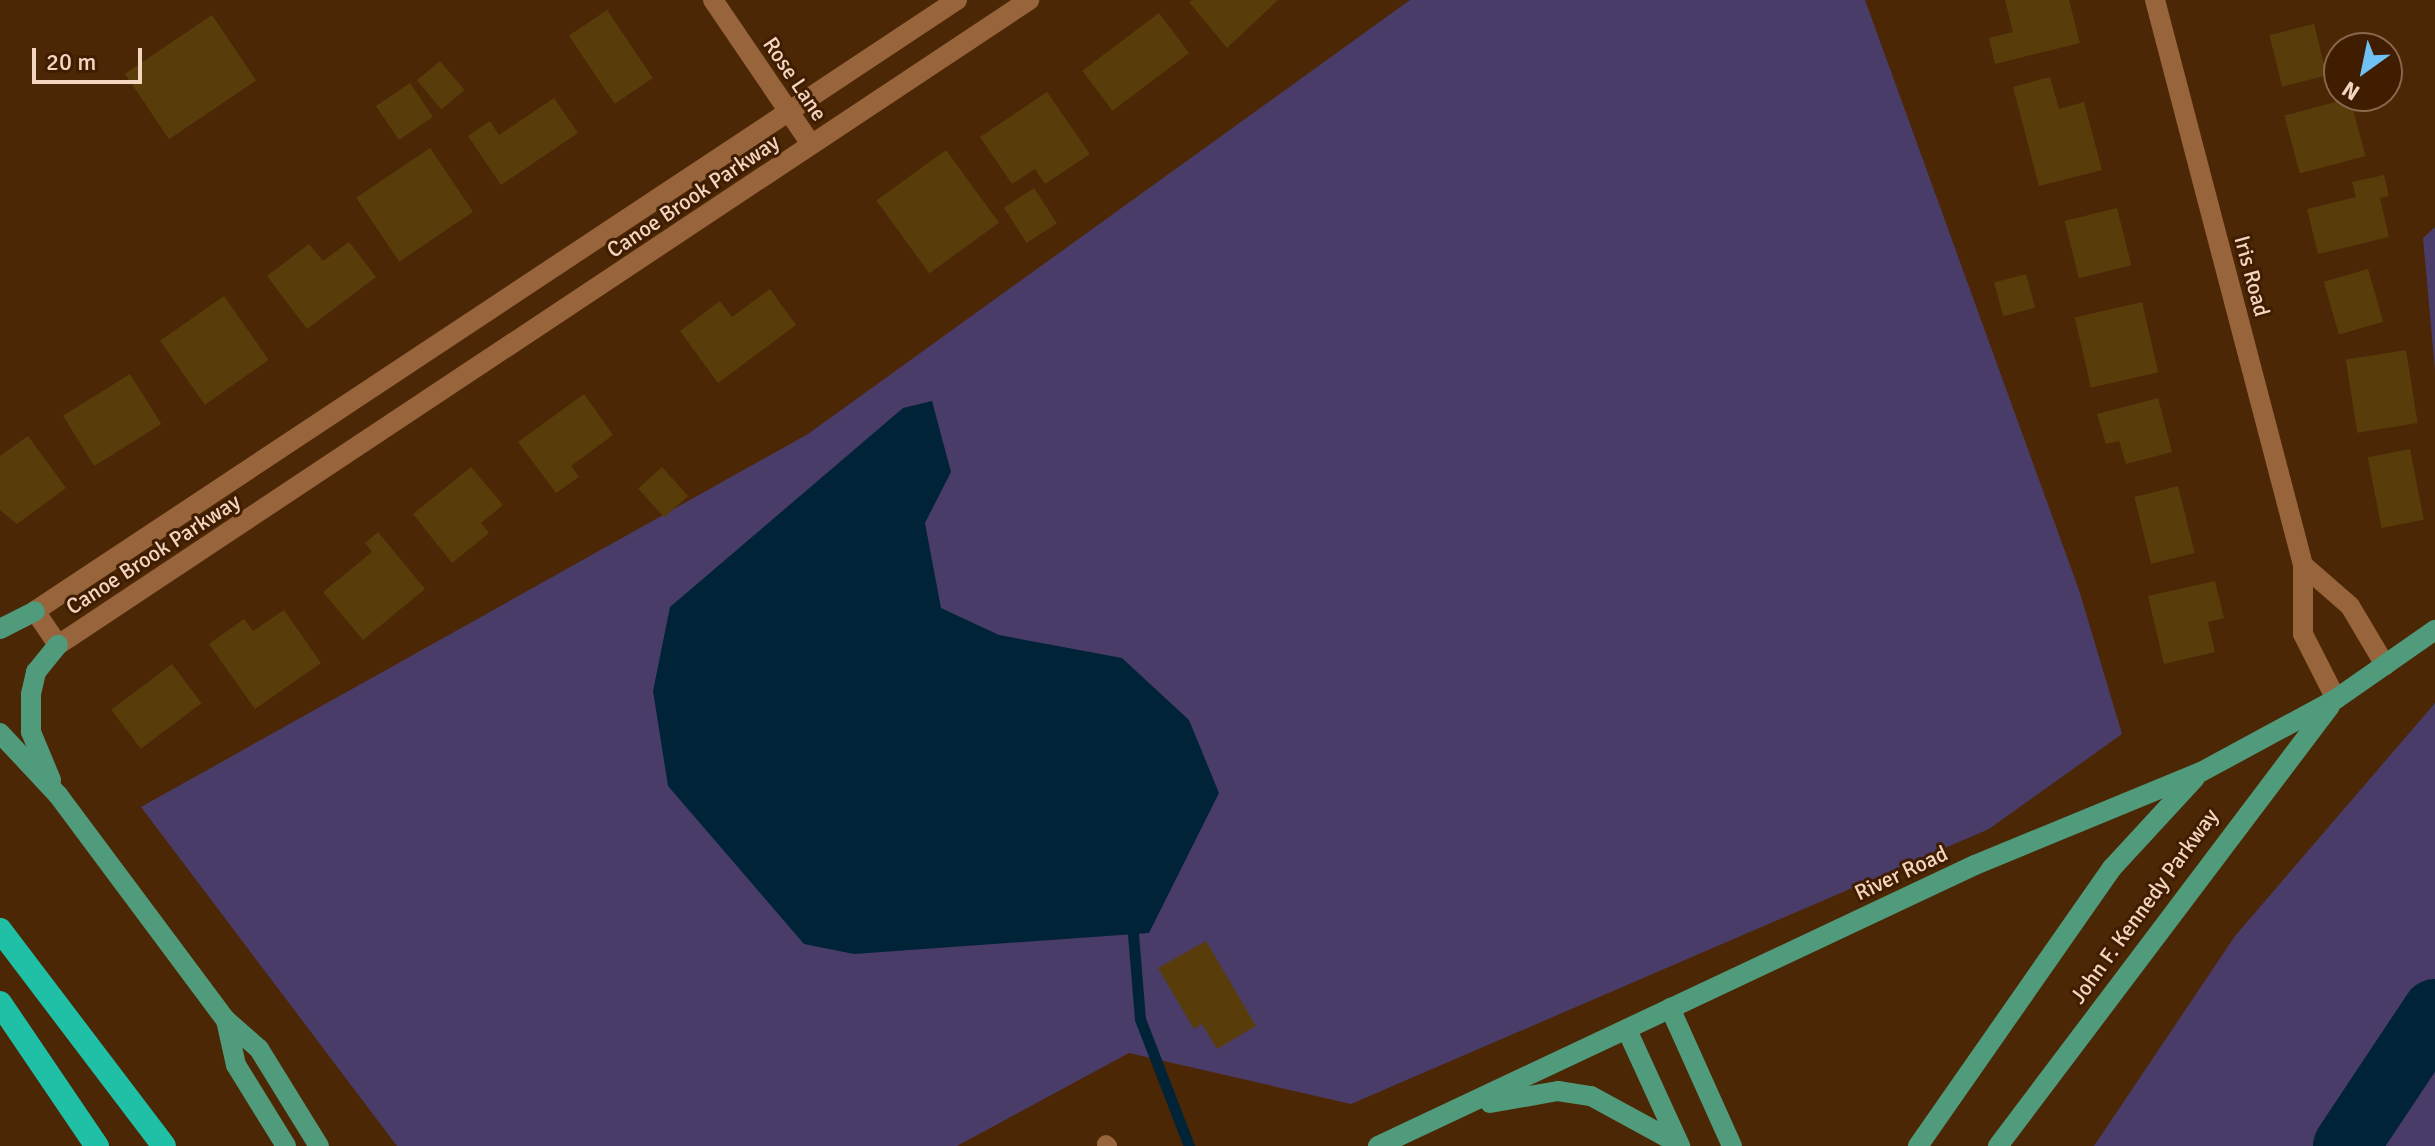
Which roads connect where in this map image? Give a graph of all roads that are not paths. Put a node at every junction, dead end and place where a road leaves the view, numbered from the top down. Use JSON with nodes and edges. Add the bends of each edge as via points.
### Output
{"nodes":[{"id":1,"x":713,"y":0,"type":"edge"},
{"id":2,"x":957,"y":0,"type":"edge"},
{"id":3,"x":1029,"y":0,"type":"edge"},
{"id":4,"x":2155,"y":0,"type":"edge"},
{"id":5,"x":789,"y":111,"type":"junction"},
{"id":6,"x":811,"y":144,"type":"junction"},
{"id":7,"x":2303,"y":565,"type":"junction"},
{"id":8,"x":35,"y":611,"type":"junction"},
{"id":9,"x":0,"y":629,"type":"edge"},
{"id":10,"x":2435,"y":630,"type":"edge"},
{"id":11,"x":58,"y":645,"type":"junction"},
{"id":12,"x":2385,"y":665,"type":"junction"},
{"id":13,"x":2336,"y":699,"type":"junction"},
{"id":14,"x":0,"y":733,"type":"edge"},
{"id":15,"x":2201,"y":772,"type":"junction"},
{"id":16,"x":58,"y":795,"type":"junction"},
{"id":17,"x":0,"y":930,"type":"edge"},
{"id":18,"x":0,"y":1003,"type":"edge"},
{"id":19,"x":1670,"y":1008,"type":"junction"},
{"id":20,"x":226,"y":1020,"type":"junction"},
{"id":21,"x":1627,"y":1030,"type":"junction"},
{"id":22,"x":1436,"y":1118,"type":"junction"},
{"id":23,"x":1680,"y":1145,"type":"edge"},
{"id":24,"x":97,"y":1146,"type":"edge"},
{"id":25,"x":164,"y":1146,"type":"edge"},
{"id":26,"x":286,"y":1146,"type":"edge"},
{"id":27,"x":319,"y":1146,"type":"edge"},
{"id":28,"x":1378,"y":1146,"type":"edge"},
{"id":29,"x":1732,"y":1146,"type":"edge"},
{"id":30,"x":1918,"y":1146,"type":"edge"},
{"id":31,"x":1998,"y":1146,"type":"edge"}],
"edges":[{"from":1,"to":5,"type":"street","name":"Rose Lane"},
{"from":2,"to":5,"type":"street","name":"Canoe Brook Parkway"},
{"from":3,"to":6,"type":"street","name":"Canoe Brook Parkway"},
{"from":4,"to":7,"type":"street","name":"Iris Road"},
{"from":5,"to":6,"type":"street","name":"Rose Lane"},
{"from":5,"to":8,"type":"street","name":"Canoe Brook Parkway"},
{"from":6,"to":11,"type":"street","name":"Canoe Brook Parkway"},
{"from":7,"to":12,"type":"street","via":[[2350,606]]},
{"from":7,"to":13,"type":"street","name":"Iris Road","via":[[2303,634]]},
{"from":8,"to":9,"type":"main road"},
{"from":8,"to":11,"type":"street","name":"Canoe Brook Parkway"},
{"from":10,"to":12,"type":"main road","name":"River Road"},
{"from":11,"to":16,"type":"main road","via":[[36,672],[31,732]]},
{"from":12,"to":13,"type":"main road","name":"River Road"},
{"from":13,"to":15,"type":"main road","name":"River Road"},
{"from":13,"to":31,"type":"main road","name":"John F. Kennedy Parkway","via":[[2234,824]]},
{"from":14,"to":16,"type":"main road"},
{"from":15,"to":19,"type":"main road","name":"River Road","via":[[1975,865]]},
{"from":15,"to":30,"type":"main road","name":"John F. Kennedy Parkway","via":[[2112,868]]},
{"from":16,"to":20,"type":"main road"},
{"from":17,"to":25,"type":"highway"},
{"from":18,"to":24,"type":"highway"},
{"from":19,"to":21,"type":"main road","name":"River Road"},
{"from":19,"to":29,"type":"main road"},
{"from":20,"to":26,"type":"main road","via":[[236,1065]]},
{"from":20,"to":27,"type":"main road","via":[[259,1049]]},
{"from":21,"to":22,"type":"main road","name":"River Road"},
{"from":21,"to":23,"type":"main road"},
{"from":22,"to":23,"type":"main road","via":[[1558,1091],[1618,1106]]},
{"from":22,"to":28,"type":"main road","name":"River Road"}]}
